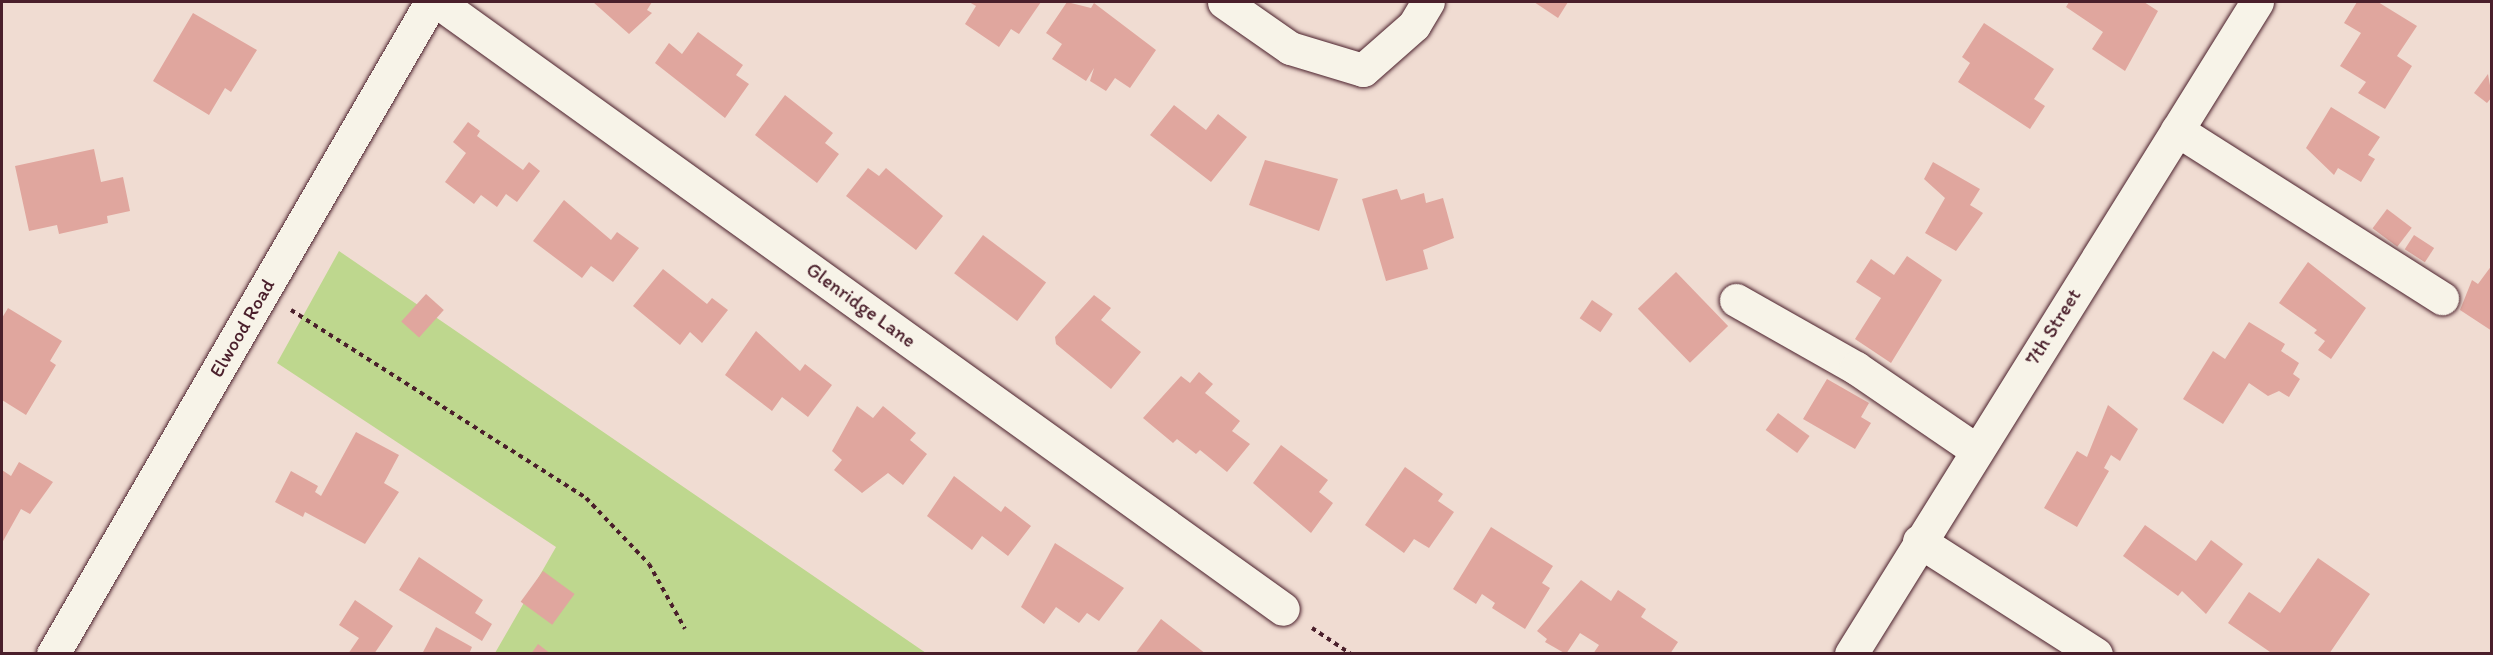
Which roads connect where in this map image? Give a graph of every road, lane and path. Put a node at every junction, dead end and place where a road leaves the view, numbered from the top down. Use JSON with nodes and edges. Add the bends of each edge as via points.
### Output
{"nodes":[{"id":1,"x":431,"y":2,"type":"edge"},
{"id":2,"x":438,"y":2,"type":"edge"},
{"id":3,"x":1224,"y":2,"type":"edge"},
{"id":4,"x":1428,"y":2,"type":"edge"},
{"id":5,"x":2257,"y":2,"type":"edge"},
{"id":6,"x":2177,"y":130,"type":"junction"},
{"id":7,"x":263,"y":292,"type":"junction"},
{"id":8,"x":2442,"y":298,"type":"dead end"},
{"id":9,"x":1736,"y":300,"type":"dead end"},
{"id":10,"x":1976,"y":450,"type":"junction"},
{"id":11,"x":1919,"y":541,"type":"junction"},
{"id":12,"x":1283,"y":609,"type":"joint"},
{"id":13,"x":686,"y":629,"type":"dead end"},
{"id":14,"x":52,"y":654,"type":"edge"},
{"id":15,"x":1351,"y":654,"type":"edge"},
{"id":16,"x":1851,"y":654,"type":"edge"},
{"id":17,"x":2096,"y":654,"type":"edge"}],
"edges":[{"from":1,"to":7,"type":"street","name":"Elwood Road"},
{"from":2,"to":12,"type":"street","name":"Glenridge Lane"},
{"from":3,"to":4,"type":"street","via":[[1290,48],[1363,70],[1414,25]]},
{"from":5,"to":6,"type":"street","name":"7th Street"},
{"from":6,"to":8,"type":"street"},
{"from":6,"to":10,"type":"street","name":"7th Street"},
{"from":7,"to":13,"type":"path","via":[[586,498],[648,564]]},
{"from":7,"to":14,"type":"street","name":"Elwood Road"},
{"from":9,"to":10,"type":"street","via":[[1856,368]]},
{"from":10,"to":11,"type":"street","name":"7th Street"},
{"from":11,"to":16,"type":"street","name":"7th Street"},
{"from":11,"to":17,"type":"street"},
{"from":12,"to":15,"type":"path"}]}
